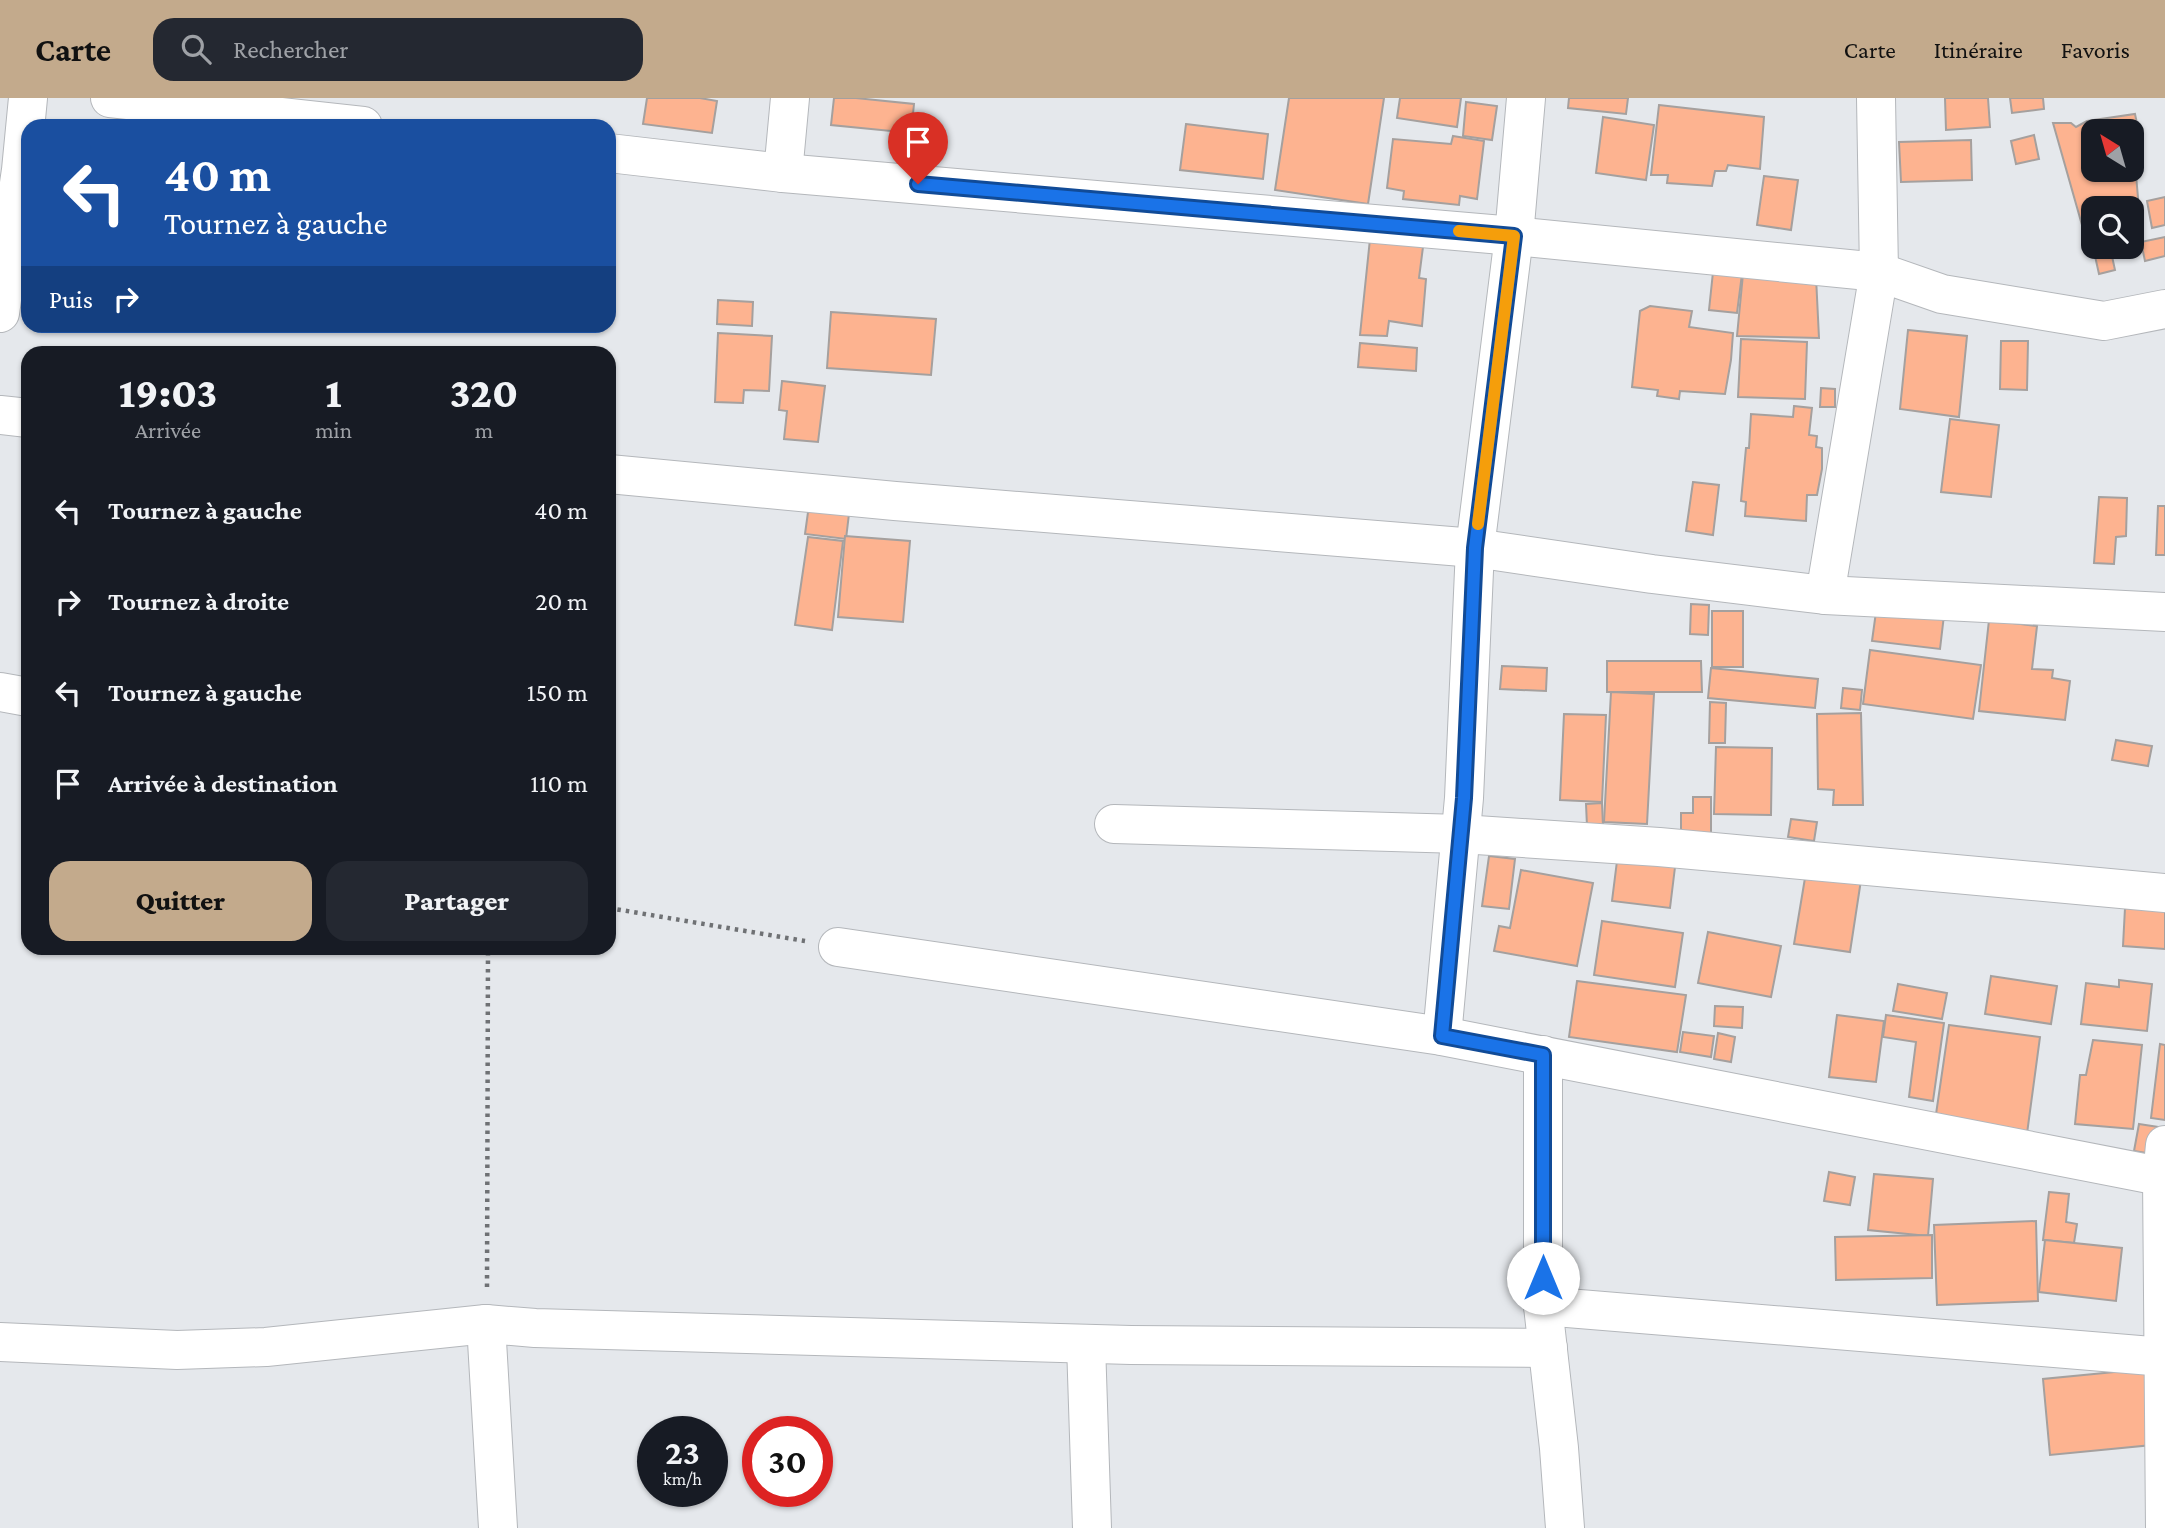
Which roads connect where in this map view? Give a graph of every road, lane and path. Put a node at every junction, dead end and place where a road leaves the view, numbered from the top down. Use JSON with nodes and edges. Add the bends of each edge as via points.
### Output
{"nodes":[{"id":1,"x":28,"y":98,"type":"edge"},
{"id":2,"x":110,"y":98,"type":"edge"},
{"id":3,"x":790,"y":98,"type":"edge"},
{"id":4,"x":1526,"y":98,"type":"edge"},
{"id":5,"x":1876,"y":98,"type":"edge"},
{"id":6,"x":23,"y":119,"type":"edge"},
{"id":7,"x":300,"y":119,"type":"edge"},
{"id":8,"x":21,"y":127,"type":"edge"},
{"id":9,"x":616,"y":154,"type":"edge"},
{"id":10,"x":11,"y":169,"type":"edge"},
{"id":11,"x":783,"y":173,"type":"junction"},
{"id":12,"x":1514,"y":236,"type":"junction"},
{"id":13,"x":1879,"y":272,"type":"junction"},
{"id":14,"x":2165,"y":309,"type":"edge"},
{"id":15,"x":0,"y":313,"type":"edge"},
{"id":16,"x":0,"y":415,"type":"edge"},
{"id":17,"x":21,"y":417,"type":"edge"},
{"id":18,"x":616,"y":475,"type":"edge"},
{"id":19,"x":1475,"y":548,"type":"junction"},
{"id":20,"x":1825,"y":595,"type":"junction"},
{"id":21,"x":2165,"y":611,"type":"edge"},
{"id":22,"x":0,"y":692,"type":"edge"},
{"id":23,"x":21,"y":696,"type":"edge"},
{"id":24,"x":1114,"y":824,"type":"dead end"},
{"id":25,"x":1461,"y":834,"type":"junction"},
{"id":26,"x":2165,"y":892,"type":"edge"},
{"id":27,"x":616,"y":909,"type":"edge"},
{"id":28,"x":838,"y":947,"type":"joint"},
{"id":29,"x":488,"y":955,"type":"edge"},
{"id":30,"x":1442,"y":1036,"type":"junction"},
{"id":31,"x":1543,"y":1055,"type":"junction"},
{"id":32,"x":2164,"y":1166,"type":"edge"},
{"id":33,"x":1543,"y":1306,"type":"junction"},
{"id":34,"x":486,"y":1324,"type":"junction"},
{"id":35,"x":0,"y":1342,"type":"edge"},
{"id":36,"x":1086,"y":1344,"type":"junction"},
{"id":37,"x":1548,"y":1348,"type":"junction"},
{"id":38,"x":2164,"y":1357,"type":"edge"},
{"id":39,"x":498,"y":1528,"type":"edge"},
{"id":40,"x":1092,"y":1528,"type":"edge"},
{"id":41,"x":1565,"y":1528,"type":"edge"},
{"id":42,"x":2165,"y":1528,"type":"edge"}],
"edges":[{"from":1,"to":6,"type":"street"},
{"from":2,"to":7,"type":"street"},
{"from":3,"to":11,"type":"street"},
{"from":4,"to":12,"type":"street"},
{"from":5,"to":13,"type":"street"},
{"from":8,"to":10,"type":"street"},
{"from":9,"to":11,"type":"street"},
{"from":10,"to":15,"type":"street"},
{"from":11,"to":12,"type":"street"},
{"from":12,"to":13,"type":"street"},
{"from":12,"to":19,"type":"street"},
{"from":13,"to":14,"type":"street","via":[[1942,294],[2104,321]]},
{"from":13,"to":20,"type":"street"},
{"from":16,"to":17,"type":"street"},
{"from":18,"to":19,"type":"street"},
{"from":19,"to":20,"type":"street"},
{"from":19,"to":25,"type":"street"},
{"from":20,"to":21,"type":"street"},
{"from":22,"to":23,"type":"street"},
{"from":24,"to":25,"type":"street"},
{"from":25,"to":26,"type":"street"},
{"from":25,"to":30,"type":"street"},
{"from":27,"to":28,"type":"path"},
{"from":28,"to":30,"type":"street"},
{"from":29,"to":34,"type":"path"},
{"from":30,"to":31,"type":"street"},
{"from":31,"to":32,"type":"street"},
{"from":31,"to":33,"type":"street"},
{"from":32,"to":38,"type":"street"},
{"from":33,"to":37,"type":"street"},
{"from":33,"to":38,"type":"street"},
{"from":34,"to":35,"type":"street","via":[[266,1348],[177,1350]]},
{"from":34,"to":36,"type":"street"},
{"from":34,"to":39,"type":"street"},
{"from":36,"to":37,"type":"street"},
{"from":36,"to":40,"type":"street"},
{"from":37,"to":41,"type":"street"},
{"from":38,"to":42,"type":"street"}]}
